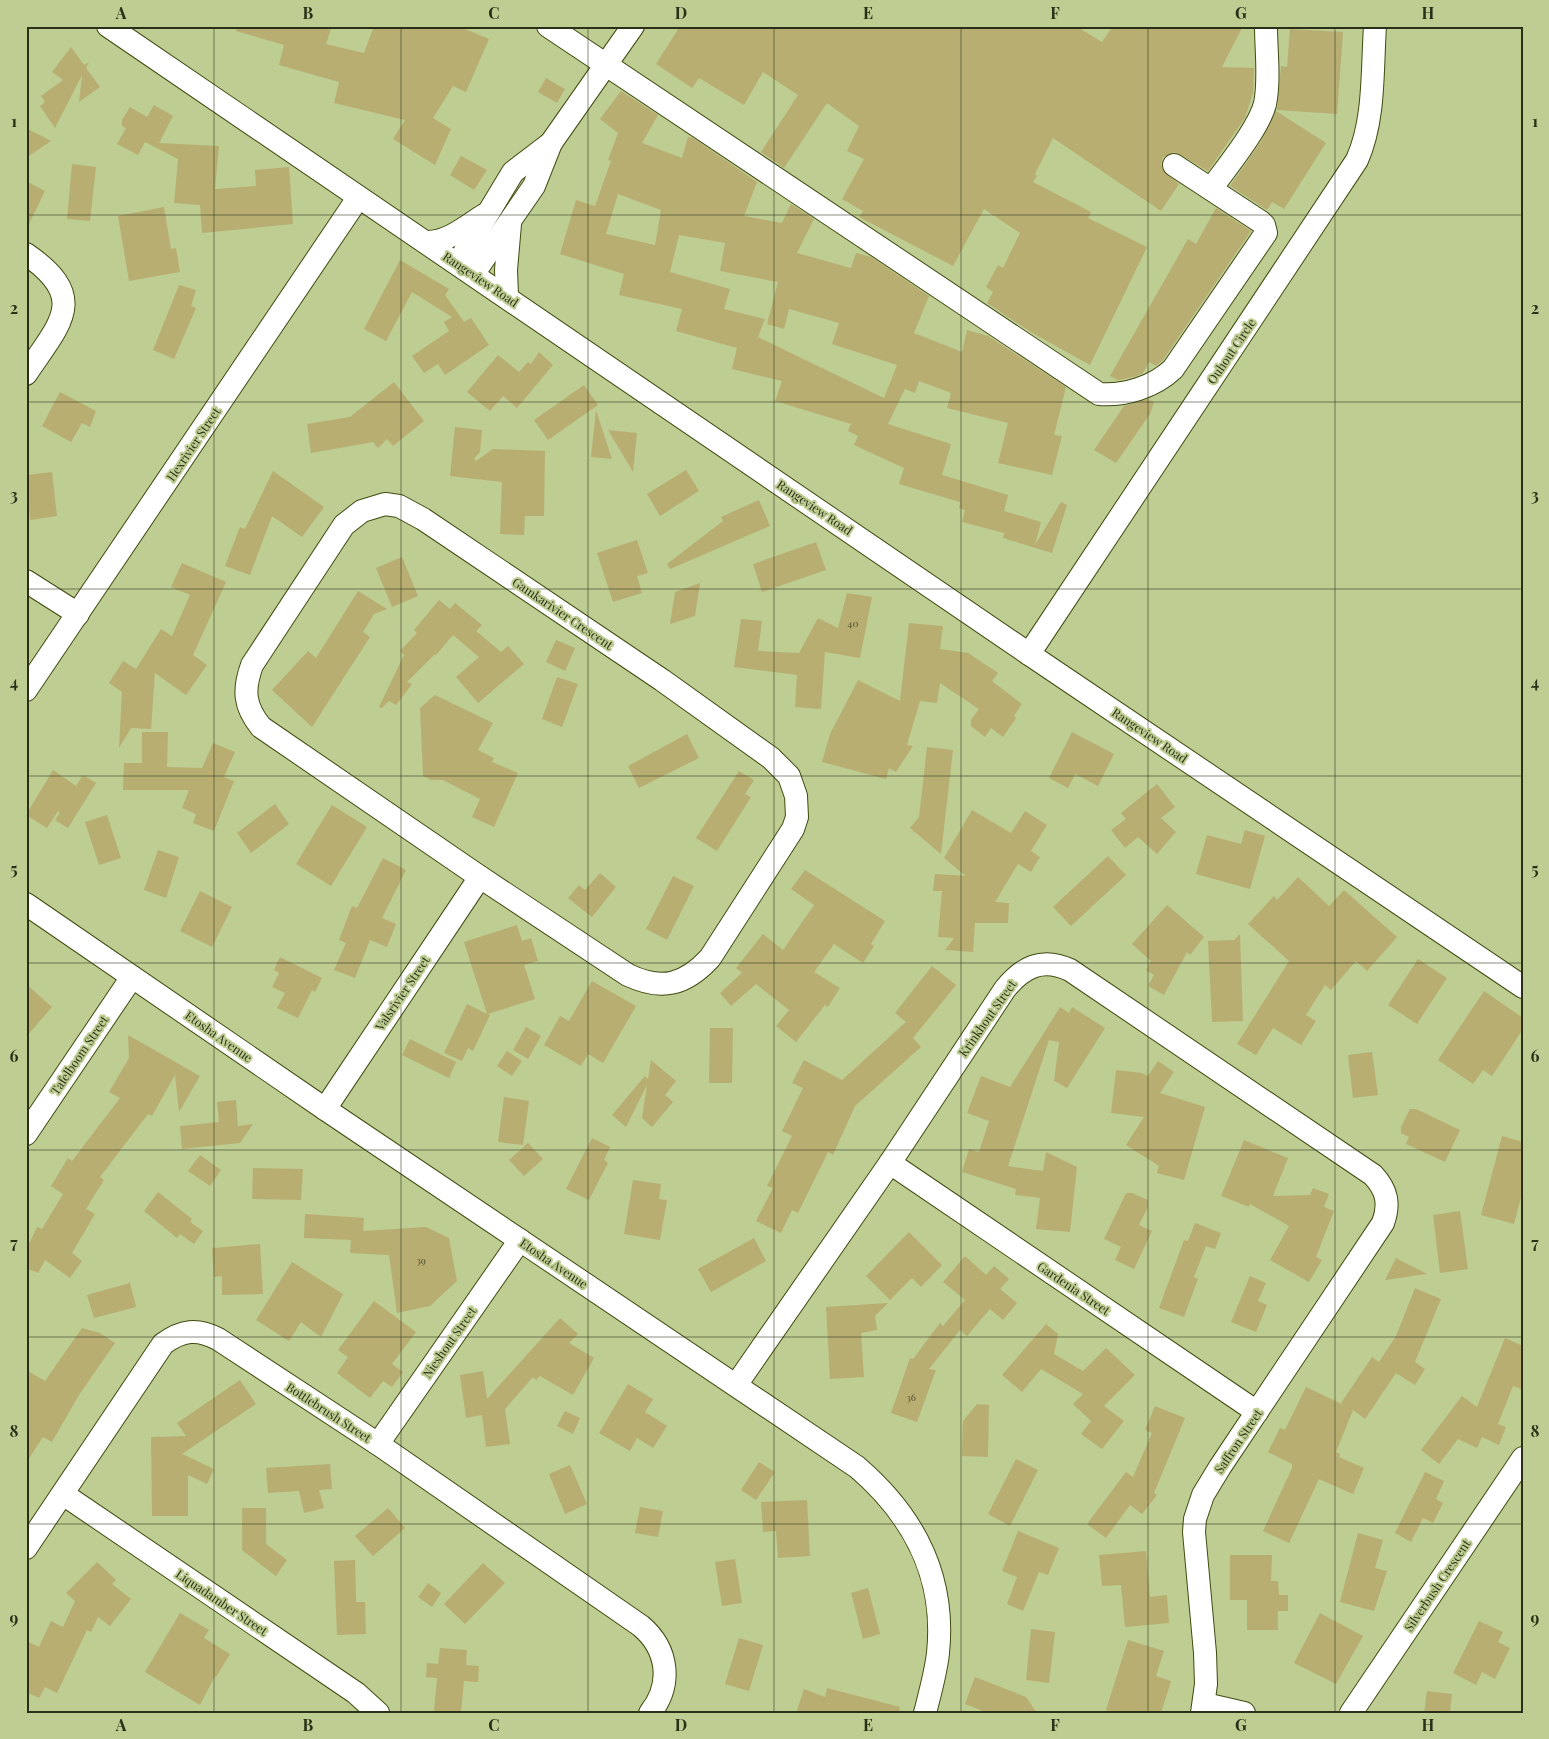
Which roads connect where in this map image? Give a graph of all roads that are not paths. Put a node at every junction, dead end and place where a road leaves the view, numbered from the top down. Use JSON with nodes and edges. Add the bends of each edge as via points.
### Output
{"nodes":[{"id":1,"x":108,"y":26,"type":"edge"},
{"id":2,"x":548,"y":26,"type":"edge"},
{"id":3,"x":633,"y":26,"type":"edge"},
{"id":4,"x":1266,"y":26,"type":"edge"},
{"id":5,"x":1375,"y":26,"type":"edge"},
{"id":6,"x":606,"y":64,"type":"junction"},
{"id":7,"x":552,"y":143,"type":"junction"},
{"id":8,"x":1174,"y":165,"type":"dead end"},
{"id":9,"x":1211,"y":189,"type":"junction"},
{"id":10,"x":358,"y":198,"type":"junction"},
{"id":11,"x":489,"y":212,"type":"junction"},
{"id":12,"x":510,"y":223,"type":"junction"},
{"id":13,"x":426,"y":242,"type":"junction"},
{"id":14,"x":26,"y":254,"type":"edge"},
{"id":15,"x":466,"y":268,"type":"junction"},
{"id":16,"x":507,"y":296,"type":"junction"},
{"id":17,"x":26,"y":374,"type":"edge"},
{"id":18,"x":26,"y":581,"type":"edge"},
{"id":19,"x":78,"y":614,"type":"junction"},
{"id":20,"x":1029,"y":654,"type":"junction"},
{"id":21,"x":26,"y":690,"type":"edge"},
{"id":22,"x":480,"y":877,"type":"junction"},
{"id":23,"x":26,"y":904,"type":"edge"},
{"id":24,"x":132,"y":977,"type":"junction"},
{"id":25,"x":1523,"y":987,"type":"edge"},
{"id":26,"x":325,"y":1109,"type":"junction"},
{"id":27,"x":26,"y":1134,"type":"edge"},
{"id":28,"x":890,"y":1163,"type":"junction"},
{"id":29,"x":1387,"y":1201,"type":"joint"},
{"id":30,"x":520,"y":1240,"type":"junction"},
{"id":31,"x":736,"y":1385,"type":"junction"},
{"id":32,"x":1257,"y":1412,"type":"junction"},
{"id":33,"x":378,"y":1444,"type":"junction"},
{"id":34,"x":1523,"y":1458,"type":"edge"},
{"id":35,"x":63,"y":1494,"type":"junction"},
{"id":36,"x":26,"y":1548,"type":"edge"},
{"id":37,"x":1204,"y":1709,"type":"edge"},
{"id":38,"x":378,"y":1713,"type":"edge"},
{"id":39,"x":650,"y":1713,"type":"edge"},
{"id":40,"x":925,"y":1713,"type":"edge"},
{"id":41,"x":1244,"y":1713,"type":"edge"},
{"id":42,"x":1351,"y":1713,"type":"edge"}],
"edges":[{"from":1,"to":10,"type":"street","name":"Rangeview Road"},
{"from":2,"to":6,"type":"street"},
{"from":3,"to":6,"type":"street"},
{"from":4,"to":9,"type":"street","via":[[1267,87],[1264,105],[1256,123]]},
{"from":5,"to":20,"type":"street","name":"Ouhout Circle","via":[[1366,136],[1357,160]]},
{"from":6,"to":7,"type":"street"},
{"from":6,"to":9,"type":"street","via":[[1100,394],[1113,395],[1142,388],[1164,378],[1266,233],[1261,222]]},
{"from":7,"to":11,"type":"street","via":[[513,172]]},
{"from":7,"to":12,"type":"street","via":[[534,186]]},
{"from":8,"to":9,"type":"street"},
{"from":10,"to":13,"type":"street","name":"Rangeview Road"},
{"from":10,"to":19,"type":"street","name":"Hexrivier Street"},
{"from":11,"to":12,"type":"street"},
{"from":11,"to":13,"type":"street","via":[[456,234]]},
{"from":11,"to":15,"type":"street"},
{"from":12,"to":15,"type":"street"},
{"from":12,"to":16,"type":"street"},
{"from":13,"to":15,"type":"street","name":"Rangeview Road"},
{"from":14,"to":17,"type":"street","via":[[53,274],[64,300],[63,316]]},
{"from":15,"to":16,"type":"street","name":"Rangeview Road"},
{"from":16,"to":20,"type":"street","name":"Rangeview Road"},
{"from":18,"to":19,"type":"street"},
{"from":19,"to":21,"type":"street","name":"Hexrivier Street"},
{"from":20,"to":25,"type":"street","name":"Rangeview Road"},
{"from":22,"to":22,"type":"street","name":"Gamkarivier Crescent","via":[[261,727],[246,702],[246,683],[252,665],[289,608],[344,526],[362,511],[375,506],[399,506],[424,519],[662,680],[772,758],[789,776],[796,796],[797,817],[793,829],[715,950],[697,972],[674,983],[657,984],[628,975]]},
{"from":22,"to":26,"type":"street","name":"Valsrivier Street"},
{"from":23,"to":24,"type":"street","name":"Etosha Avenue"},
{"from":24,"to":26,"type":"street","name":"Etosha Avenue"},
{"from":24,"to":27,"type":"street","name":"Tafelboom Street"},
{"from":26,"to":30,"type":"street","name":"Etosha Avenue"},
{"from":28,"to":29,"type":"street","name":"Krinkhout Street","via":[[1013,978],[1036,964],[1051,963],[1070,970],[1373,1175],[1383,1187]]},
{"from":28,"to":31,"type":"street","name":"Krinkhout Street"},
{"from":28,"to":32,"type":"street","name":"Gardenia Street"},
{"from":29,"to":32,"type":"street","name":"Saffron Street","via":[[1383,1222]]},
{"from":30,"to":31,"type":"street","name":"Etosha Avenue"},
{"from":30,"to":33,"type":"street","name":"Nieshout Street"},
{"from":31,"to":40,"type":"street","name":"Etosha Avenue","via":[[857,1467],[879,1486],[917,1536],[932,1576],[938,1604],[938,1653]]},
{"from":32,"to":37,"type":"street","name":"Saffron Street","via":[[1203,1495],[1195,1519],[1194,1544],[1205,1653]]},
{"from":33,"to":35,"type":"street","name":"Bottlebrush Street","via":[[218,1339],[192,1330],[172,1338],[158,1351]]},
{"from":33,"to":39,"type":"street","name":"Bottlebrush Street","via":[[641,1626],[655,1640],[664,1659],[665,1678]]},
{"from":34,"to":42,"type":"street","name":"Silverbush Crescent"},
{"from":35,"to":36,"type":"street","name":"Bottlebrush Street"},
{"from":35,"to":38,"type":"street","name":"Liquadamber Street","via":[[356,1693]]},
{"from":37,"to":41,"type":"street"}]}
